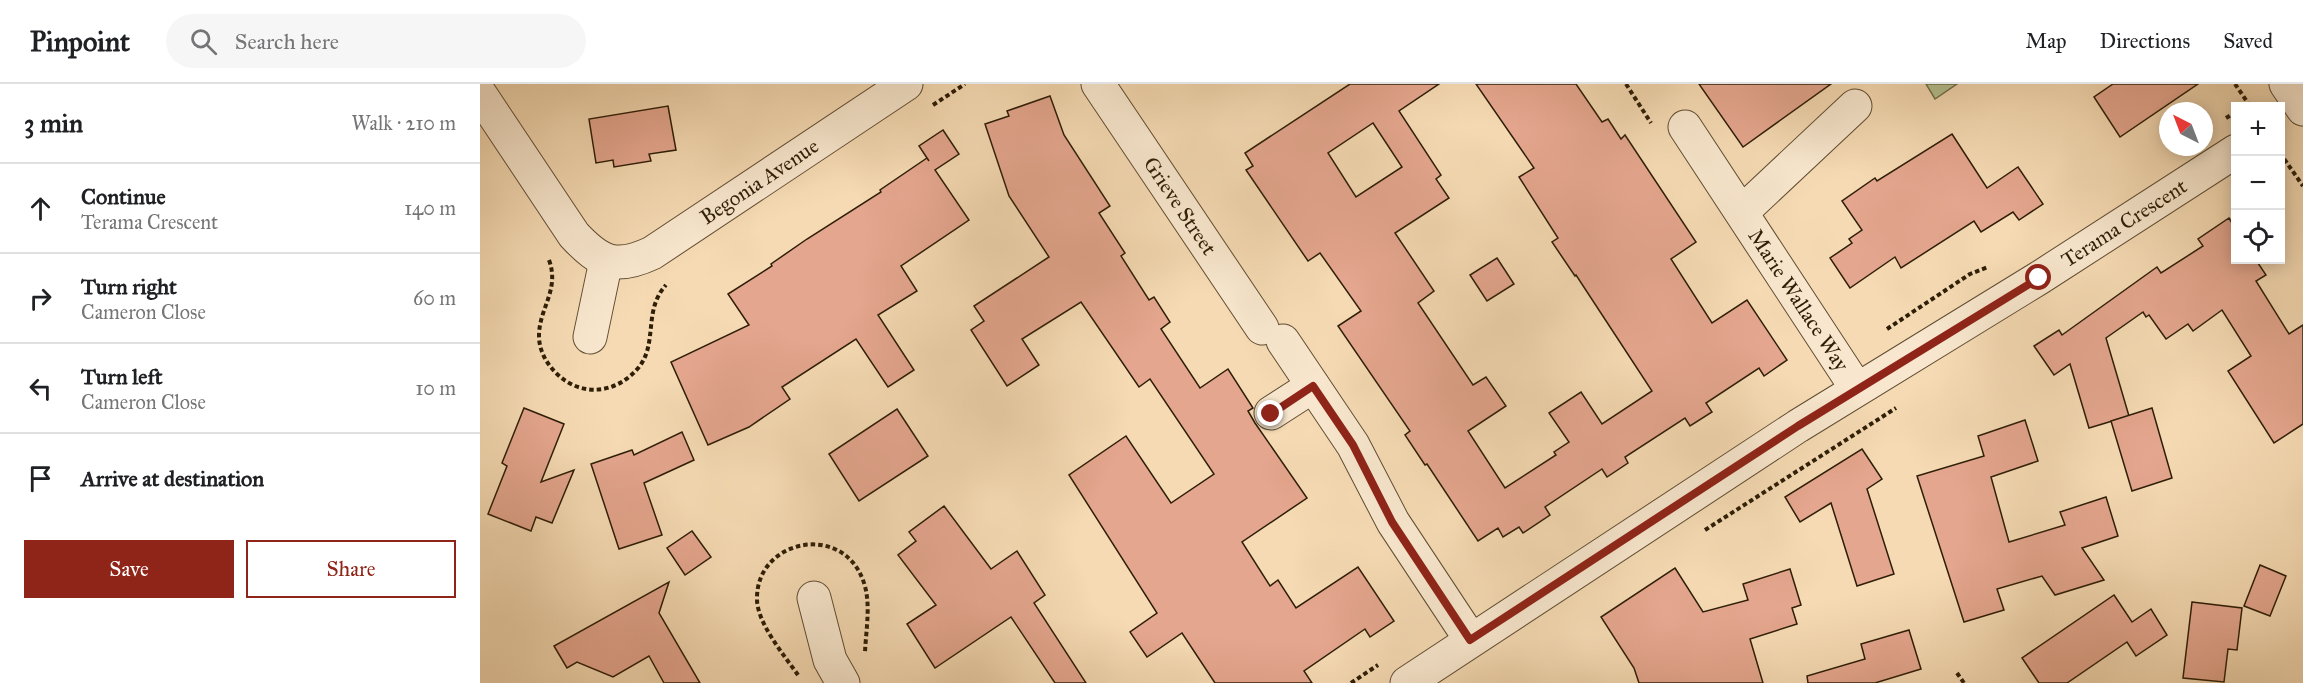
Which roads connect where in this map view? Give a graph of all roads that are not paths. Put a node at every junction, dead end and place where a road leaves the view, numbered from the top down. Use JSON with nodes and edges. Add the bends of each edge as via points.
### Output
{"nodes":[{"id":1,"x":906,"y":84,"type":"edge"},
{"id":2,"x":1098,"y":84,"type":"edge"},
{"id":3,"x":480,"y":94,"type":"edge"},
{"id":4,"x":1855,"y":106,"type":"dead end"},
{"id":5,"x":1685,"y":127,"type":"dead end"},
{"id":6,"x":2231,"y":155,"type":"edge"},
{"id":7,"x":1742,"y":212,"type":"junction"},
{"id":8,"x":606,"y":261,"type":"junction"},
{"id":9,"x":590,"y":338,"type":"dead end"},
{"id":10,"x":1313,"y":386,"type":"junction"},
{"id":11,"x":1857,"y":389,"type":"junction"},
{"id":12,"x":1271,"y":414,"type":"dead end"},
{"id":13,"x":814,"y":598,"type":"dead end"},
{"id":14,"x":1470,"y":640,"type":"junction"},
{"id":15,"x":843,"y":683,"type":"edge"},
{"id":16,"x":1407,"y":683,"type":"edge"}],
"edges":[{"from":1,"to":8,"type":"street","name":"Begonia Avenue","via":[[652,253],[631,262]]},
{"from":2,"to":10,"type":"street","name":"Grieve Street"},
{"from":3,"to":8,"type":"street","via":[[574,235]]},
{"from":4,"to":7,"type":"street","name":"Marie Wallace Way"},
{"from":5,"to":7,"type":"street","name":"Marie Wallace Way"},
{"from":6,"to":11,"type":"street","name":"Terama Crescent"},
{"from":7,"to":11,"type":"street","name":"Marie Wallace Way"},
{"from":8,"to":9,"type":"street"},
{"from":10,"to":12,"type":"street"},
{"from":10,"to":14,"type":"street","name":"Grieve Street","via":[[1353,445],[1392,522]]},
{"from":11,"to":14,"type":"street","name":"Terama Crescent"},
{"from":13,"to":15,"type":"street","via":[[830,660]]},
{"from":14,"to":16,"type":"street","name":"Terama Crescent"}]}
